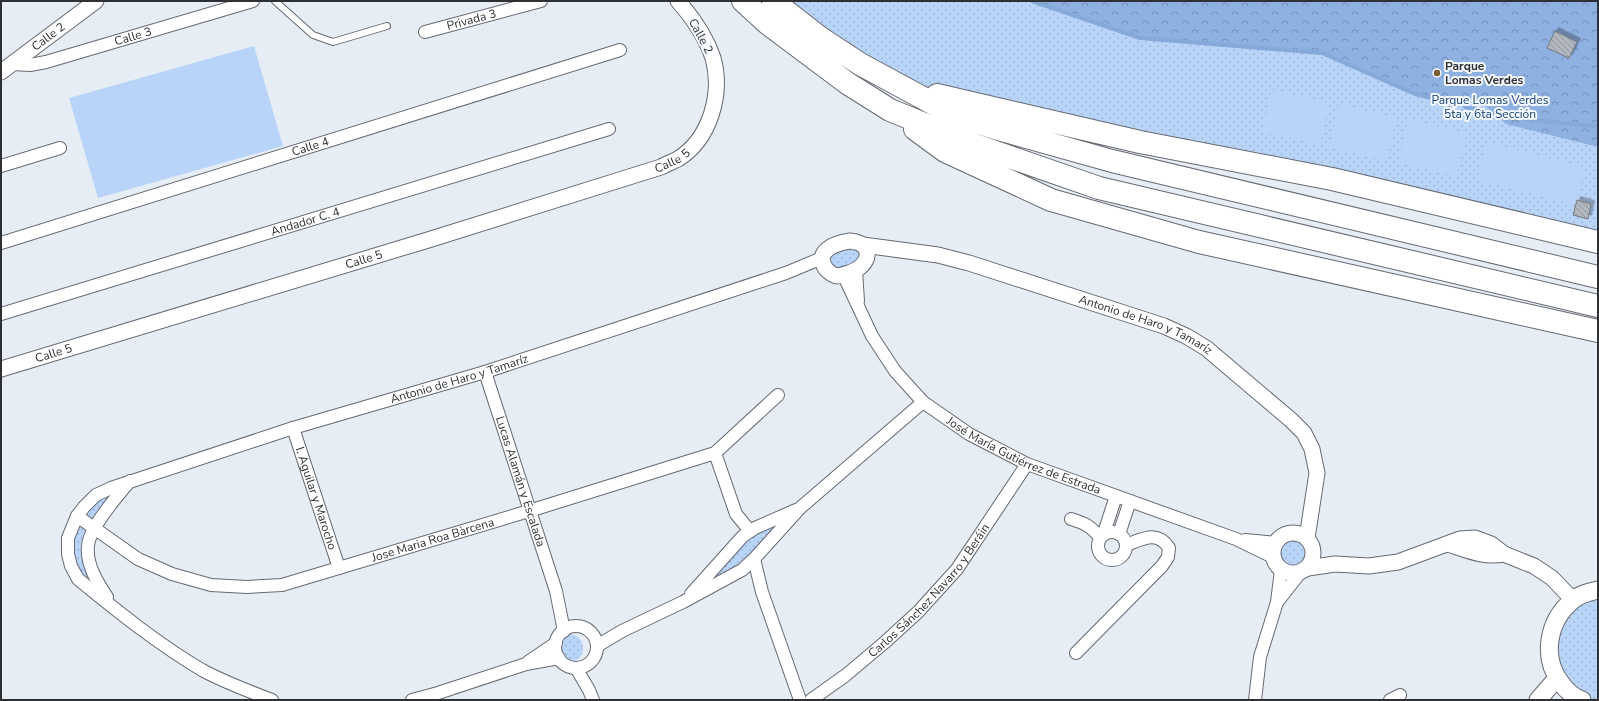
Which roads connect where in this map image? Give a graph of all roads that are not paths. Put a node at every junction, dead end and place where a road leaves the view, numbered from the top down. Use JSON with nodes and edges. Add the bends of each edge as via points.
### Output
{"nodes":[{"id":1,"x":96,"y":1,"type":"edge"},
{"id":2,"x":253,"y":1,"type":"edge"},
{"id":3,"x":276,"y":1,"type":"edge"},
{"id":4,"x":541,"y":1,"type":"edge"},
{"id":5,"x":678,"y":1,"type":"edge"},
{"id":6,"x":743,"y":1,"type":"edge"},
{"id":7,"x":773,"y":1,"type":"edge"},
{"id":8,"x":387,"y":26,"type":"dead end"},
{"id":9,"x":426,"y":32,"type":"dead end"},
{"id":10,"x":620,"y":50,"type":"dead end"},
{"id":11,"x":7,"y":68,"type":"edge"},
{"id":12,"x":903,"y":87,"type":"junction"},
{"id":13,"x":890,"y":110,"type":"junction"},
{"id":14,"x":709,"y":123,"type":"joint"},
{"id":15,"x":609,"y":129,"type":"dead end"},
{"id":16,"x":60,"y":148,"type":"dead end"},
{"id":17,"x":1,"y":166,"type":"edge"},
{"id":18,"x":1598,"y":242,"type":"edge"},
{"id":19,"x":1,"y":243,"type":"edge"},
{"id":20,"x":865,"y":251,"type":"junction"},
{"id":21,"x":824,"y":263,"type":"junction"},
{"id":22,"x":849,"y":273,"type":"junction"},
{"id":23,"x":1598,"y":277,"type":"edge"},
{"id":24,"x":1598,"y":306,"type":"edge"},
{"id":25,"x":1,"y":314,"type":"edge"},
{"id":26,"x":1598,"y":331,"type":"edge"},
{"id":27,"x":1,"y":369,"type":"edge"},
{"id":28,"x":485,"y":372,"type":"junction"},
{"id":29,"x":778,"y":395,"type":"dead end"},
{"id":30,"x":923,"y":402,"type":"junction"},
{"id":31,"x":293,"y":428,"type":"junction"},
{"id":32,"x":715,"y":453,"type":"junction"},
{"id":33,"x":1027,"y":464,"type":"junction"},
{"id":34,"x":131,"y":480,"type":"junction"},
{"id":35,"x":1116,"y":496,"type":"junction"},
{"id":36,"x":1130,"y":501,"type":"junction"},
{"id":37,"x":1312,"y":504,"type":"junction"},
{"id":38,"x":800,"y":508,"type":"junction"},
{"id":39,"x":529,"y":511,"type":"junction"},
{"id":40,"x":736,"y":514,"type":"junction"},
{"id":41,"x":77,"y":516,"type":"junction"},
{"id":42,"x":1071,"y":519,"type":"dead end"},
{"id":43,"x":94,"y":530,"type":"junction"},
{"id":44,"x":752,"y":530,"type":"junction"},
{"id":45,"x":1292,"y":533,"type":"junction"},
{"id":46,"x":1119,"y":534,"type":"junction"},
{"id":47,"x":1102,"y":535,"type":"junction"},
{"id":48,"x":736,"y":544,"type":"junction"},
{"id":49,"x":1311,"y":544,"type":"junction"},
{"id":50,"x":1126,"y":545,"type":"junction"},
{"id":51,"x":766,"y":546,"type":"junction"},
{"id":52,"x":1274,"y":550,"type":"junction"},
{"id":53,"x":723,"y":559,"type":"junction"},
{"id":54,"x":754,"y":559,"type":"junction"},
{"id":55,"x":1335,"y":564,"type":"junction"},
{"id":56,"x":339,"y":568,"type":"junction"},
{"id":57,"x":1281,"y":570,"type":"junction"},
{"id":58,"x":1304,"y":570,"type":"junction"},
{"id":59,"x":738,"y":572,"type":"junction"},
{"id":60,"x":1598,"y":590,"type":"edge"},
{"id":61,"x":762,"y":592,"type":"junction"},
{"id":62,"x":1573,"y":600,"type":"junction"},
{"id":63,"x":683,"y":602,"type":"junction"},
{"id":64,"x":1277,"y":602,"type":"junction"},
{"id":65,"x":112,"y":606,"type":"junction"},
{"id":66,"x":569,"y":629,"type":"junction"},
{"id":67,"x":595,"y":641,"type":"junction"},
{"id":68,"x":556,"y":643,"type":"junction"},
{"id":69,"x":1076,"y":653,"type":"dead end"},
{"id":70,"x":559,"y":658,"type":"junction"},
{"id":71,"x":590,"y":663,"type":"junction"},
{"id":72,"x":526,"y":664,"type":"junction"},
{"id":73,"x":576,"y":668,"type":"junction"},
{"id":74,"x":1557,"y":678,"type":"junction"},
{"id":75,"x":591,"y":695,"type":"edge"},
{"id":76,"x":272,"y":700,"type":"edge"},
{"id":77,"x":412,"y":700,"type":"edge"},
{"id":78,"x":800,"y":700,"type":"edge"},
{"id":79,"x":811,"y":700,"type":"edge"},
{"id":80,"x":1255,"y":700,"type":"edge"},
{"id":81,"x":1538,"y":700,"type":"edge"},
{"id":82,"x":1579,"y":700,"type":"edge"}],
"edges":[{"from":1,"to":11,"type":"street","name":"Calle 2"},
{"from":2,"to":11,"type":"street","name":"Calle 3","via":[[46,62]]},
{"from":3,"to":8,"type":"lane","via":[[313,35],[333,42]]},
{"from":4,"to":9,"type":"street","name":"Privada 3"},
{"from":5,"to":14,"type":"street","name":"Calle 2","via":[[705,38],[713,59],[716,88]]},
{"from":6,"to":13,"type":"highway","via":[[767,23],[848,83]]},
{"from":7,"to":12,"type":"highway","via":[[819,37],[860,64]]},
{"from":10,"to":19,"type":"street","name":"Calle 4"},
{"from":12,"to":18,"type":"highway","via":[[1140,142],[1332,179]]},
{"from":12,"to":23,"type":"highway","via":[[964,118],[1112,161]]},
{"from":13,"to":24,"type":"highway","via":[[975,145],[1099,188]]},
{"from":13,"to":26,"type":"highway","via":[[945,151],[1051,200],[1199,242]]},
{"from":14,"to":27,"type":"street","name":"Calle 5","via":[[692,148],[661,166],[428,240]]},
{"from":15,"to":25,"type":"street","name":"Andador C. 4"},
{"from":16,"to":17,"type":"street"},
{"from":20,"to":21,"type":"street","via":[[857,242],[840,243],[828,248]]},
{"from":20,"to":22,"type":"street","via":[[860,268]]},
{"from":20,"to":37,"type":"street","name":"Antonio de Haro y Tamaríz","via":[[890,249],[938,255],[969,263],[1164,326],[1186,336],[1206,348],[1304,433],[1312,449],[1317,473]]},
{"from":21,"to":22,"type":"street","via":[[833,274],[838,276]]},
{"from":21,"to":28,"type":"street","name":"Antonio de Haro y Tamaríz","via":[[786,272]]},
{"from":22,"to":30,"type":"street","name":"José María Gutiérrez de Estrada","via":[[858,308],[872,336],[895,371]]},
{"from":28,"to":31,"type":"street","name":"Antonio de Haro y Tamaríz"},
{"from":28,"to":39,"type":"street","name":"Lucas Alamán y Escalada"},
{"from":29,"to":32,"type":"street","name":"Jose Maria Roa Bàrcena"},
{"from":30,"to":33,"type":"street","name":"José María Gutiérrez de Estrada","via":[[969,434]]},
{"from":30,"to":38,"type":"street"},
{"from":31,"to":34,"type":"street","name":"Antonio de Haro y Tamaríz"},
{"from":31,"to":56,"type":"street","name":"I. Aguilar y Marocho"},
{"from":32,"to":39,"type":"street","name":"Jose Maria Roa Bàrcena"},
{"from":32,"to":40,"type":"street"},
{"from":33,"to":35,"type":"street","name":"José María Gutiérrez de Estrada"},
{"from":33,"to":79,"type":"street","name":"Carlos Sánchez Navarro y Beráin","via":[[952,575],[918,612],[884,643]]},
{"from":34,"to":41,"type":"street","name":"Antonio de Haro y Tamaríz","via":[[96,495]]},
{"from":34,"to":43,"type":"street","name":"Antonio de Haro y Tamaríz","via":[[110,504]]},
{"from":35,"to":36,"type":"street","name":"José María Gutiérrez de Estrada"},
{"from":35,"to":47,"type":"street"},
{"from":36,"to":46,"type":"street"},
{"from":36,"to":52,"type":"street","name":"José María Gutiérrez de Estrada"},
{"from":37,"to":45,"type":"street","name":"Antonio de Haro y Tamaríz"},
{"from":37,"to":49,"type":"street","name":"Antonio de Haro y Tamaríz"},
{"from":38,"to":44,"type":"street"},
{"from":38,"to":51,"type":"street"},
{"from":39,"to":56,"type":"street","name":"Jose Maria Roa Bàrcena"},
{"from":39,"to":66,"type":"street","name":"Lucas Alamán y Escalada"},
{"from":40,"to":44,"type":"street"},
{"from":40,"to":48,"type":"street"},
{"from":41,"to":43,"type":"street","name":"Jose Maria Roa Bàrcena"},
{"from":41,"to":65,"type":"street","name":"Antonio de Haro y Tamaríz","via":[[68,538],[71,566],[78,579]]},
{"from":42,"to":47,"type":"street","via":[[1090,526]]},
{"from":43,"to":56,"type":"street","name":"Jose Maria Roa Bàrcena","via":[[138,559],[172,574],[211,585],[282,585]]},
{"from":43,"to":65,"type":"street","name":"Antonio de Haro y Tamaríz","via":[[88,544],[89,560]]},
{"from":44,"to":48,"type":"street"},
{"from":44,"to":51,"type":"street","via":[[761,530],[765,534]]},
{"from":45,"to":49,"type":"street","via":[[1300,534]]},
{"from":45,"to":52,"type":"street","via":[[1280,538]]},
{"from":46,"to":47,"type":"street","via":[[1112,532]]},
{"from":46,"to":50,"type":"street","via":[[1124,538]]},
{"from":47,"to":50,"type":"street","via":[[1097,544],[1098,550],[1101,557],[1107,560],[1121,558]]},
{"from":48,"to":53,"type":"street"},
{"from":49,"to":55,"type":"street"},
{"from":49,"to":58,"type":"street","via":[[1313,560]]},
{"from":50,"to":69,"type":"street","via":[[1153,537],[1164,540],[1169,548],[1168,557]]},
{"from":51,"to":54,"type":"street"},
{"from":52,"to":57,"type":"street","via":[[1277,565]]},
{"from":53,"to":59,"type":"street","via":[[726,569]]},
{"from":53,"to":63,"type":"street"},
{"from":54,"to":59,"type":"street"},
{"from":54,"to":61,"type":"street"},
{"from":55,"to":58,"type":"street"},
{"from":55,"to":62,"type":"street","via":[[1369,566],[1398,562],[1448,544],[1483,555],[1504,554],[1534,566],[1552,578]]},
{"from":57,"to":58,"type":"street","via":[[1290,574]]},
{"from":57,"to":64,"type":"street"},
{"from":58,"to":64,"type":"street"},
{"from":59,"to":61,"type":"street"},
{"from":59,"to":63,"type":"street"},
{"from":60,"to":62,"type":"main road"},
{"from":61,"to":78,"type":"street"},
{"from":62,"to":74,"type":"main road","via":[[1558,616],[1550,636],[1550,657]]},
{"from":63,"to":67,"type":"street"},
{"from":64,"to":80,"type":"street","via":[[1260,658]]},
{"from":65,"to":76,"type":"street","name":"Antonio de Haro y Tamaríz","via":[[202,670]]},
{"from":66,"to":67,"type":"street","via":[[585,629]]},
{"from":66,"to":68,"type":"street","via":[[559,636]]},
{"from":67,"to":71,"type":"street","via":[[597,652]]},
{"from":68,"to":70,"type":"street"},
{"from":68,"to":72,"type":"street"},
{"from":70,"to":72,"type":"street"},
{"from":70,"to":73,"type":"street","via":[[565,664]]},
{"from":71,"to":73,"type":"street"},
{"from":71,"to":75,"type":"street"},
{"from":72,"to":77,"type":"street"},
{"from":73,"to":75,"type":"street"},
{"from":74,"to":81,"type":"main road"},
{"from":74,"to":82,"type":"main road","via":[[1566,690]]}]}
